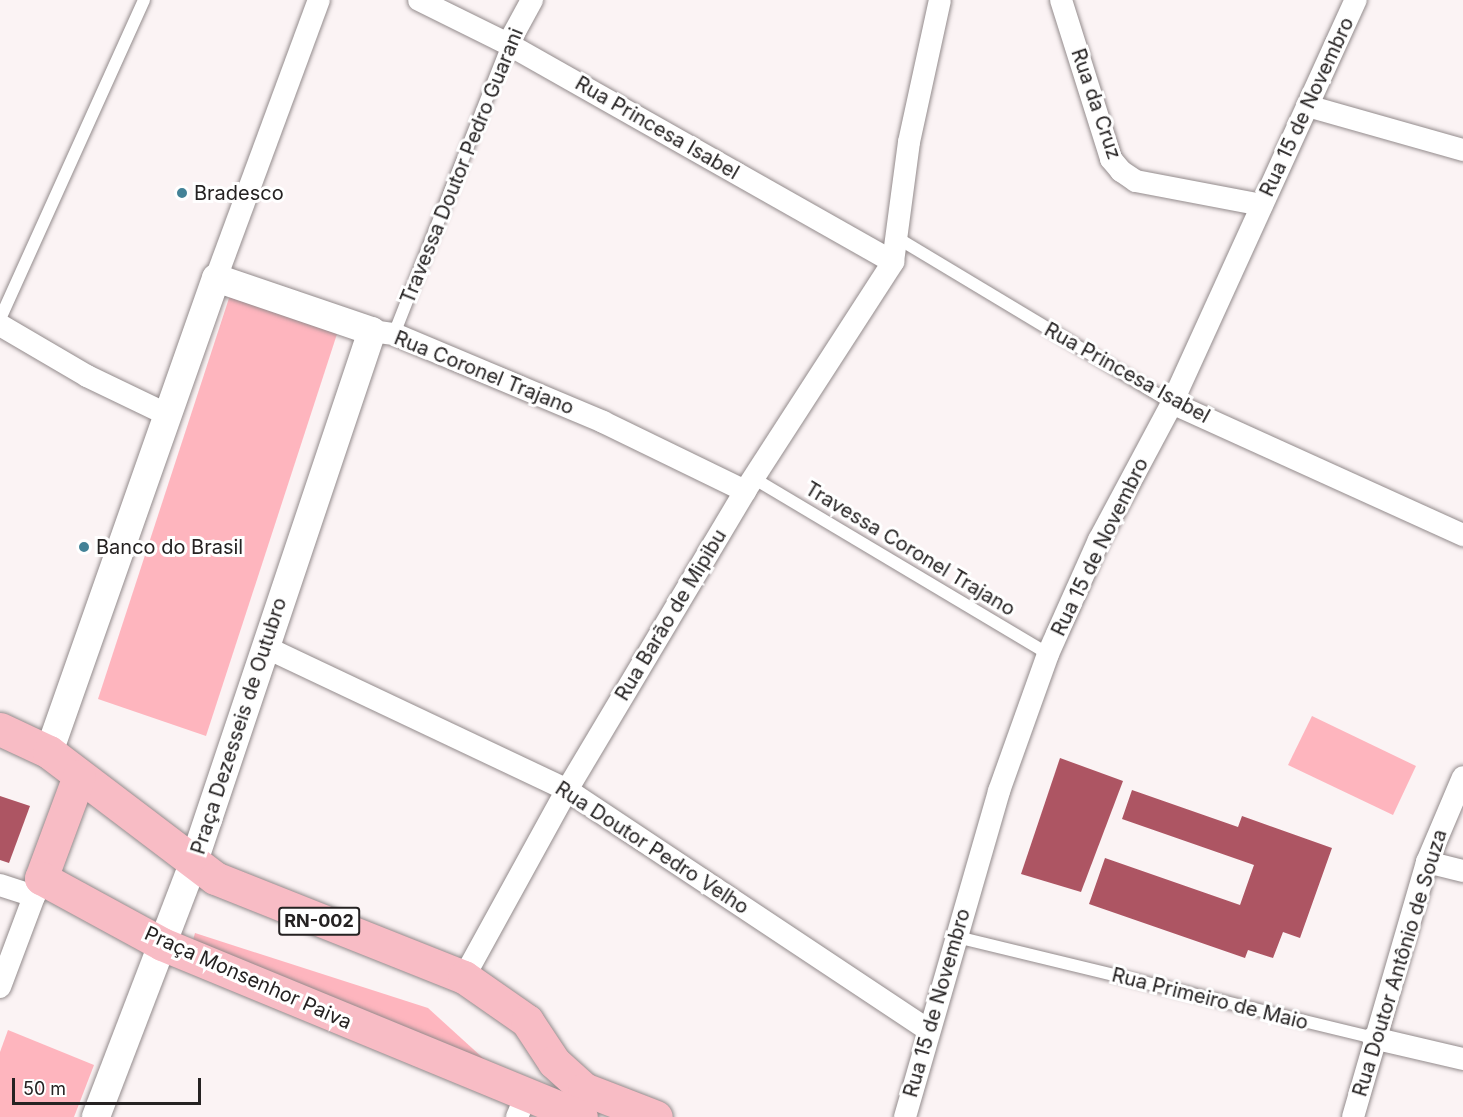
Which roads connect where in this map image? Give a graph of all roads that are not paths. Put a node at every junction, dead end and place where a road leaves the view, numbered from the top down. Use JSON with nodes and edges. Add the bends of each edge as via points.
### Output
{"nodes":[{"id":1,"x":144,"y":0,"type":"edge"},
{"id":2,"x":319,"y":0,"type":"edge"},
{"id":3,"x":419,"y":0,"type":"edge"},
{"id":4,"x":532,"y":0,"type":"edge"},
{"id":5,"x":940,"y":0,"type":"edge"},
{"id":6,"x":1061,"y":0,"type":"edge"},
{"id":7,"x":1356,"y":0,"type":"edge"},
{"id":8,"x":507,"y":44,"type":"junction"},
{"id":9,"x":1311,"y":107,"type":"junction"},
{"id":10,"x":1463,"y":150,"type":"edge"},
{"id":11,"x":1262,"y":205,"type":"junction"},
{"id":12,"x":899,"y":239,"type":"junction"},
{"id":13,"x":893,"y":262,"type":"junction"},
{"id":14,"x":216,"y":278,"type":"junction"},
{"id":15,"x":0,"y":319,"type":"edge"},
{"id":16,"x":0,"y":325,"type":"edge"},
{"id":17,"x":383,"y":332,"type":"junction"},
{"id":18,"x":1172,"y":403,"type":"junction"},
{"id":19,"x":168,"y":415,"type":"junction"},
{"id":20,"x":749,"y":484,"type":"junction"},
{"id":21,"x":1463,"y":535,"type":"edge"},
{"id":22,"x":265,"y":647,"type":"junction"},
{"id":23,"x":1048,"y":654,"type":"junction"},
{"id":24,"x":0,"y":729,"type":"edge"},
{"id":25,"x":49,"y":752,"type":"junction"},
{"id":26,"x":79,"y":776,"type":"junction"},
{"id":27,"x":1463,"y":777,"type":"edge"},
{"id":28,"x":567,"y":790,"type":"junction"},
{"id":29,"x":1427,"y":862,"type":"junction"},
{"id":30,"x":192,"y":864,"type":"junction"},
{"id":31,"x":1463,"y":871,"type":"edge"},
{"id":32,"x":0,"y":885,"type":"edge"},
{"id":33,"x":37,"y":887,"type":"junction"},
{"id":34,"x":957,"y":937,"type":"junction"},
{"id":35,"x":162,"y":944,"type":"junction"},
{"id":36,"x":2,"y":974,"type":"edge"},
{"id":37,"x":464,"y":976,"type":"junction"},
{"id":38,"x":928,"y":1030,"type":"junction"},
{"id":39,"x":1373,"y":1038,"type":"junction"},
{"id":40,"x":1463,"y":1059,"type":"edge"},
{"id":41,"x":522,"y":1106,"type":"edge"},
{"id":42,"x":96,"y":1117,"type":"edge"},
{"id":43,"x":581,"y":1117,"type":"edge"},
{"id":44,"x":656,"y":1117,"type":"edge"},
{"id":45,"x":905,"y":1117,"type":"edge"},
{"id":46,"x":1353,"y":1117,"type":"edge"}],
"edges":[{"from":1,"to":15,"type":"lane"},
{"from":2,"to":14,"type":"street"},
{"from":3,"to":8,"type":"street","name":"Rua Princesa Isabel"},
{"from":4,"to":8,"type":"street","name":"Travessa Doutor Pedro Guarani"},
{"from":5,"to":12,"type":"street","name":"Rua Barão de Mipibu","via":[[909,142]]},
{"from":6,"to":11,"type":"street","name":"Rua da Cruz","via":[[1111,159],[1121,171],[1136,181]]},
{"from":7,"to":9,"type":"street","name":"Rua 15 de Novembro"},
{"from":8,"to":13,"type":"street","name":"Rua Princesa Isabel"},
{"from":8,"to":17,"type":"lane","name":"Travessa Doutor Pedro Guarani"},
{"from":9,"to":10,"type":"street"},
{"from":9,"to":11,"type":"street","name":"Rua 15 de Novembro"},
{"from":11,"to":18,"type":"street","name":"Rua 15 de Novembro"},
{"from":12,"to":13,"type":"street","name":"Rua Barão de Mipibu"},
{"from":12,"to":18,"type":"lane","name":"Rua Princesa Isabel"},
{"from":13,"to":20,"type":"street","name":"Rua Barão de Mipibu"},
{"from":14,"to":17,"type":"street","name":"Rua Coronel Trajano"},
{"from":14,"to":19,"type":"street"},
{"from":16,"to":19,"type":"street","via":[[87,376]]},
{"from":17,"to":20,"type":"street","name":"Rua Coronel Trajano"},
{"from":17,"to":22,"type":"street","name":"Praça Dezesseis de Outubro"},
{"from":18,"to":21,"type":"street","name":"Rua Princesa Isabel"},
{"from":18,"to":23,"type":"street","name":"Rua 15 de Novembro","via":[[1099,540]]},
{"from":19,"to":25,"type":"street"},
{"from":20,"to":23,"type":"lane","name":"Travessa Coronel Trajano"},
{"from":20,"to":28,"type":"street","name":"Rua Barão de Mipibu"},
{"from":22,"to":28,"type":"street","name":"Rua Doutor Pedro Velho"},
{"from":22,"to":30,"type":"street","name":"Praça Dezesseis de Outubro"},
{"from":23,"to":34,"type":"street","name":"Rua 15 de Novembro","via":[[1016,737]]},
{"from":24,"to":25,"type":"main road","number":"RN-002"},
{"from":25,"to":26,"type":"main road","number":"RN-002"},
{"from":26,"to":30,"type":"main road","number":"RN-002"},
{"from":26,"to":33,"type":"main road"},
{"from":27,"to":29,"type":"street","name":"Rua Doutor Antônio de Souza"},
{"from":28,"to":37,"type":"street","name":"Rua Barão de Mipibu"},
{"from":28,"to":38,"type":"street","name":"Rua Doutor Pedro Velho"},
{"from":29,"to":31,"type":"street"},
{"from":29,"to":39,"type":"street","name":"Rua Doutor Antônio de Souza"},
{"from":30,"to":35,"type":"street","name":"Praça Dezesseis de Outubro"},
{"from":30,"to":37,"type":"main road","number":"RN-002","via":[[266,901]]},
{"from":32,"to":33,"type":"street"},
{"from":33,"to":35,"type":"main road","name":"Praça Monsenhor Paiva"},
{"from":33,"to":36,"type":"street"},
{"from":34,"to":38,"type":"street","name":"Rua 15 de Novembro"},
{"from":34,"to":39,"type":"lane","name":"Rua Primeiro de Maio"},
{"from":35,"to":41,"type":"main road","name":"Praça Monsenhor Paiva"},
{"from":35,"to":42,"type":"street","name":"Praça Dezesseis de Outubro"},
{"from":37,"to":44,"type":"main road","number":"RN-002","via":[[527,1021],[554,1062],[584,1089]]},
{"from":38,"to":45,"type":"street","name":"Rua 15 de Novembro"},
{"from":39,"to":40,"type":"street","name":"Rua Primeiro de Maio"},
{"from":39,"to":46,"type":"street","name":"Rua Doutor Antônio de Souza"},
{"from":41,"to":43,"type":"main road","name":"Praça Monsenhor Paiva"}]}
